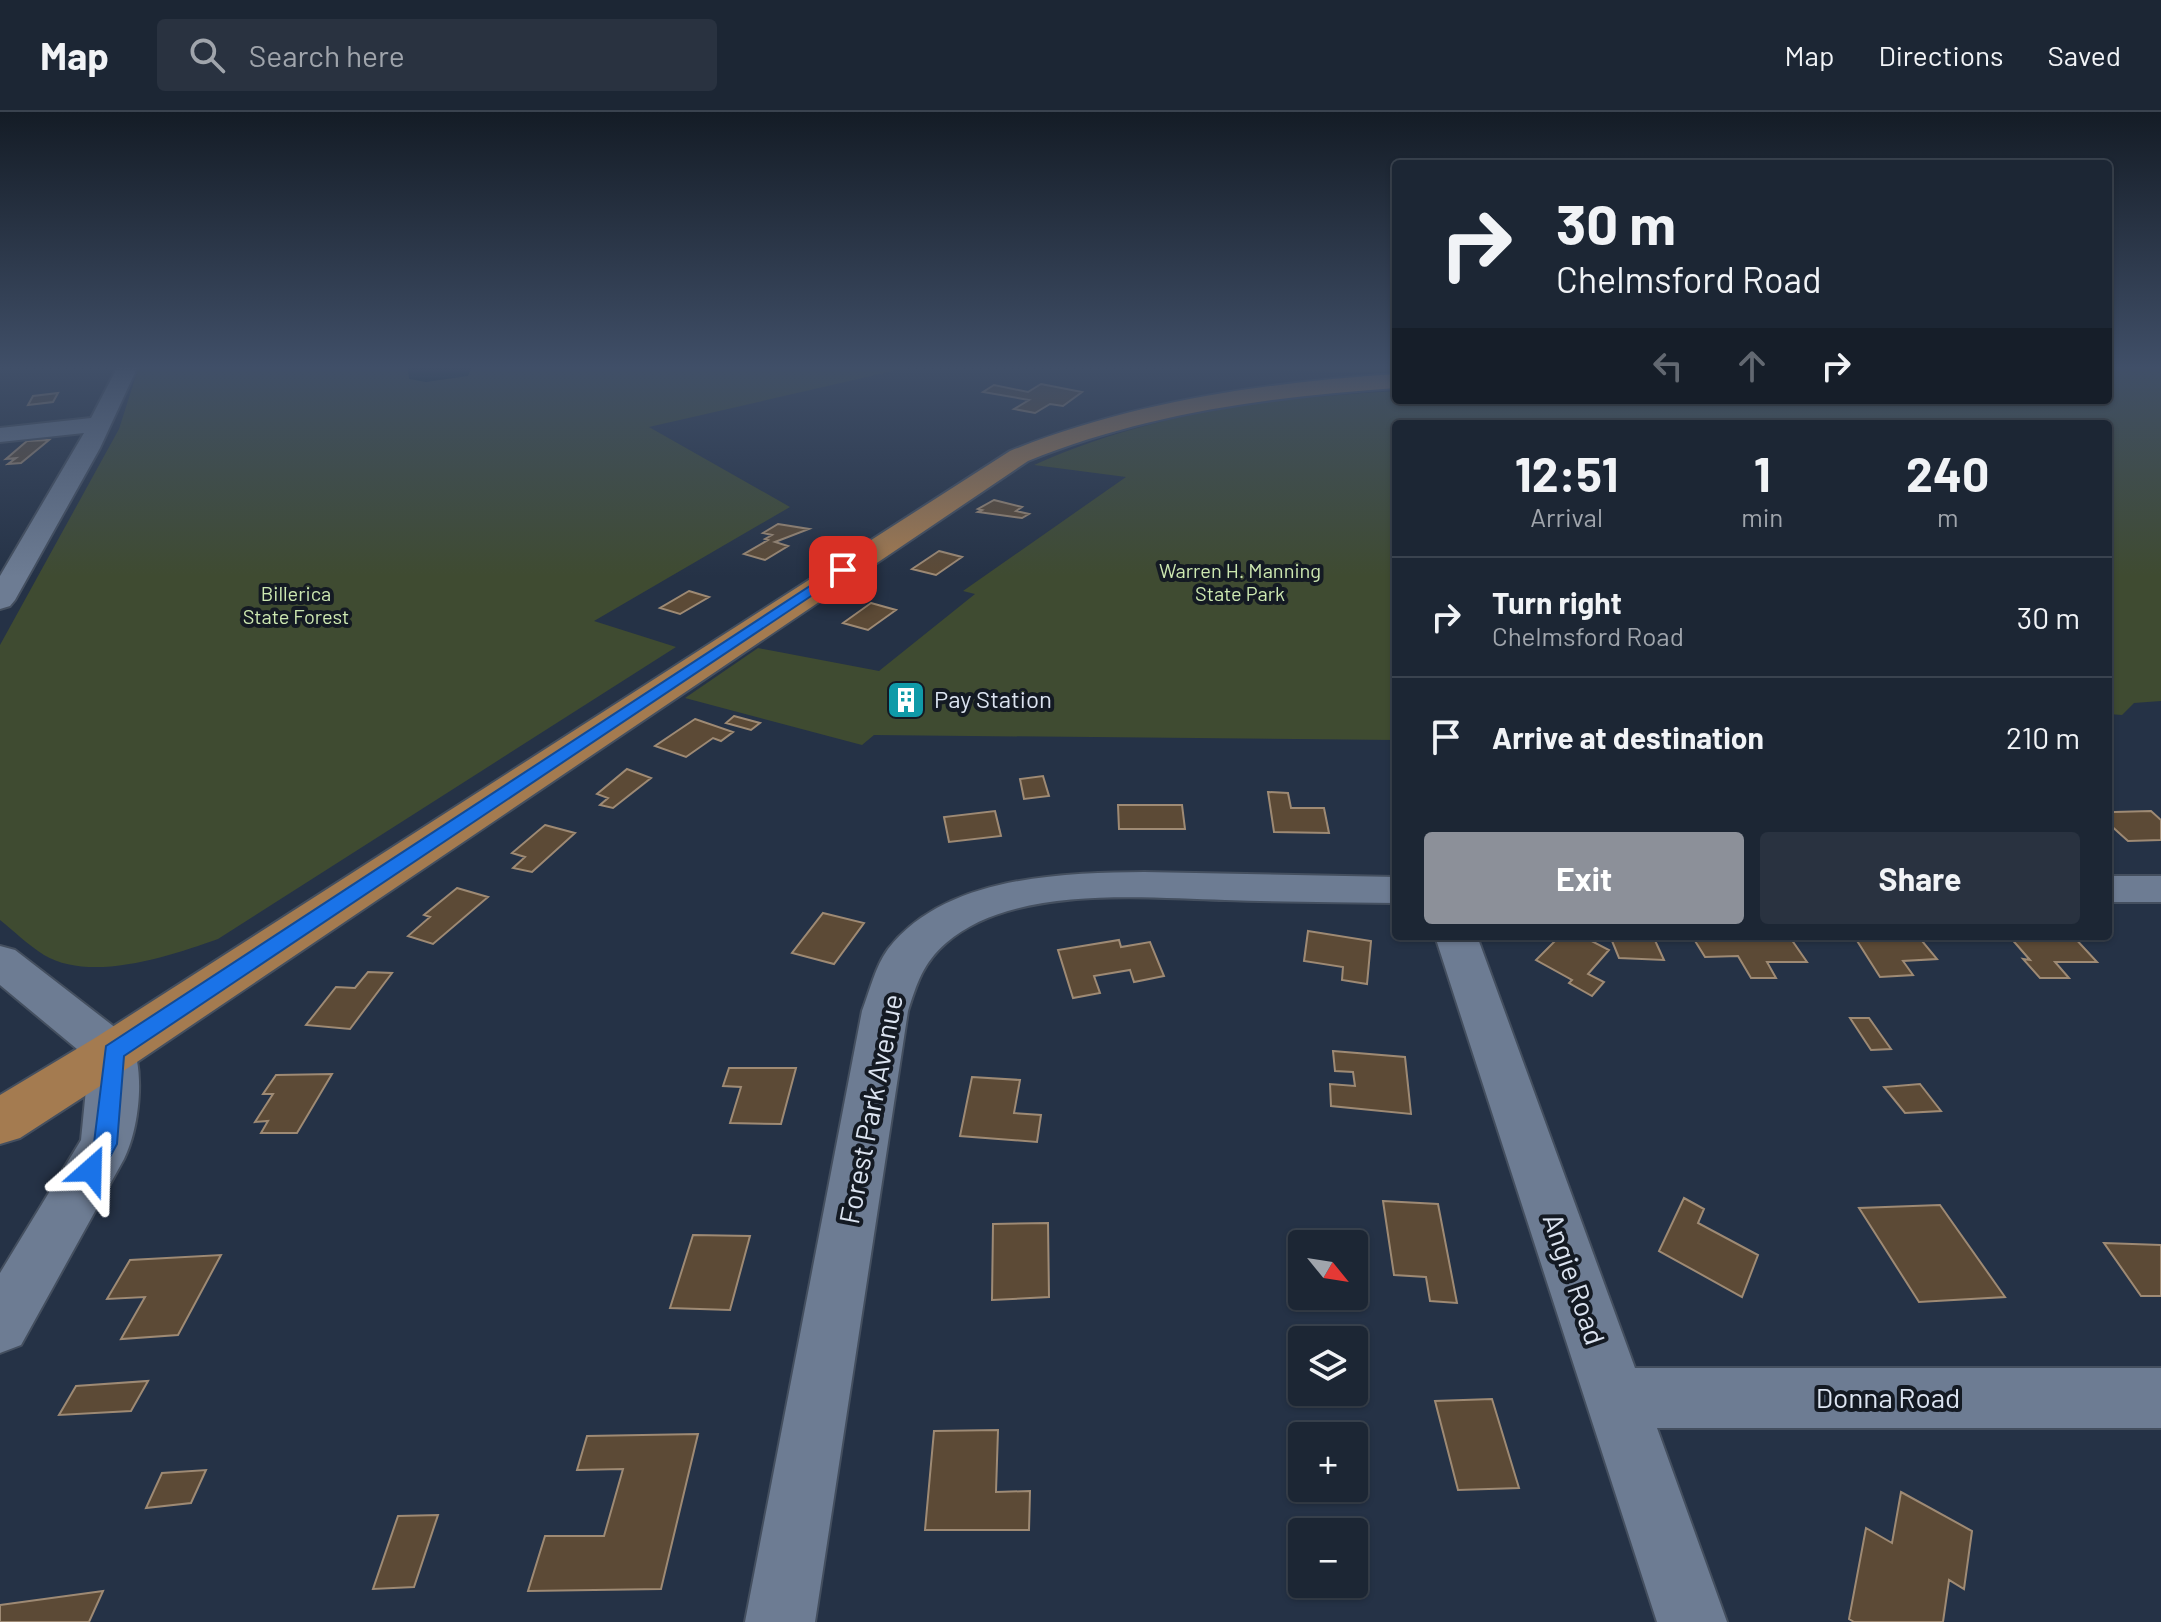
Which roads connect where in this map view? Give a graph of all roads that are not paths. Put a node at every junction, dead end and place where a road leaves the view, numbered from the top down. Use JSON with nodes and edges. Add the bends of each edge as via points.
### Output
{"nodes":[{"id":1,"x":94,"y":436,"type":"edge"},
{"id":2,"x":1069,"y":436,"type":"edge"},
{"id":3,"x":0,"y":600,"type":"edge"},
{"id":4,"x":2112,"y":889,"type":"edge"},
{"id":5,"x":2161,"y":889,"type":"edge"},
{"id":6,"x":1392,"y":890,"type":"edge"},
{"id":7,"x":1457,"y":940,"type":"edge"},
{"id":8,"x":0,"y":961,"type":"edge"},
{"id":9,"x":113,"y":1052,"type":"junction"},
{"id":10,"x":0,"y":1122,"type":"edge"},
{"id":11,"x":0,"y":1326,"type":"edge"},
{"id":12,"x":1615,"y":1398,"type":"junction"},
{"id":13,"x":2161,"y":1398,"type":"edge"},
{"id":14,"x":780,"y":1622,"type":"edge"},
{"id":15,"x":1692,"y":1622,"type":"edge"}],
"edges":[{"from":1,"to":3,"type":"street"},
{"from":2,"to":9,"type":"main road","via":[[1019,456],[948,500]]},
{"from":4,"to":5,"type":"street"},
{"from":6,"to":14,"type":"street","name":"Forest Park Avenue","via":[[1095,885],[1030,895],[957,917],[926,937],[903,961],[885,1011]]},
{"from":7,"to":12,"type":"street","name":"Angie Road"},
{"from":8,"to":9,"type":"street"},
{"from":9,"to":10,"type":"main road"},
{"from":9,"to":11,"type":"street","via":[[106,1144]]},
{"from":12,"to":13,"type":"street","name":"Donna Road"},
{"from":12,"to":15,"type":"street","name":"Angie Road"}]}
